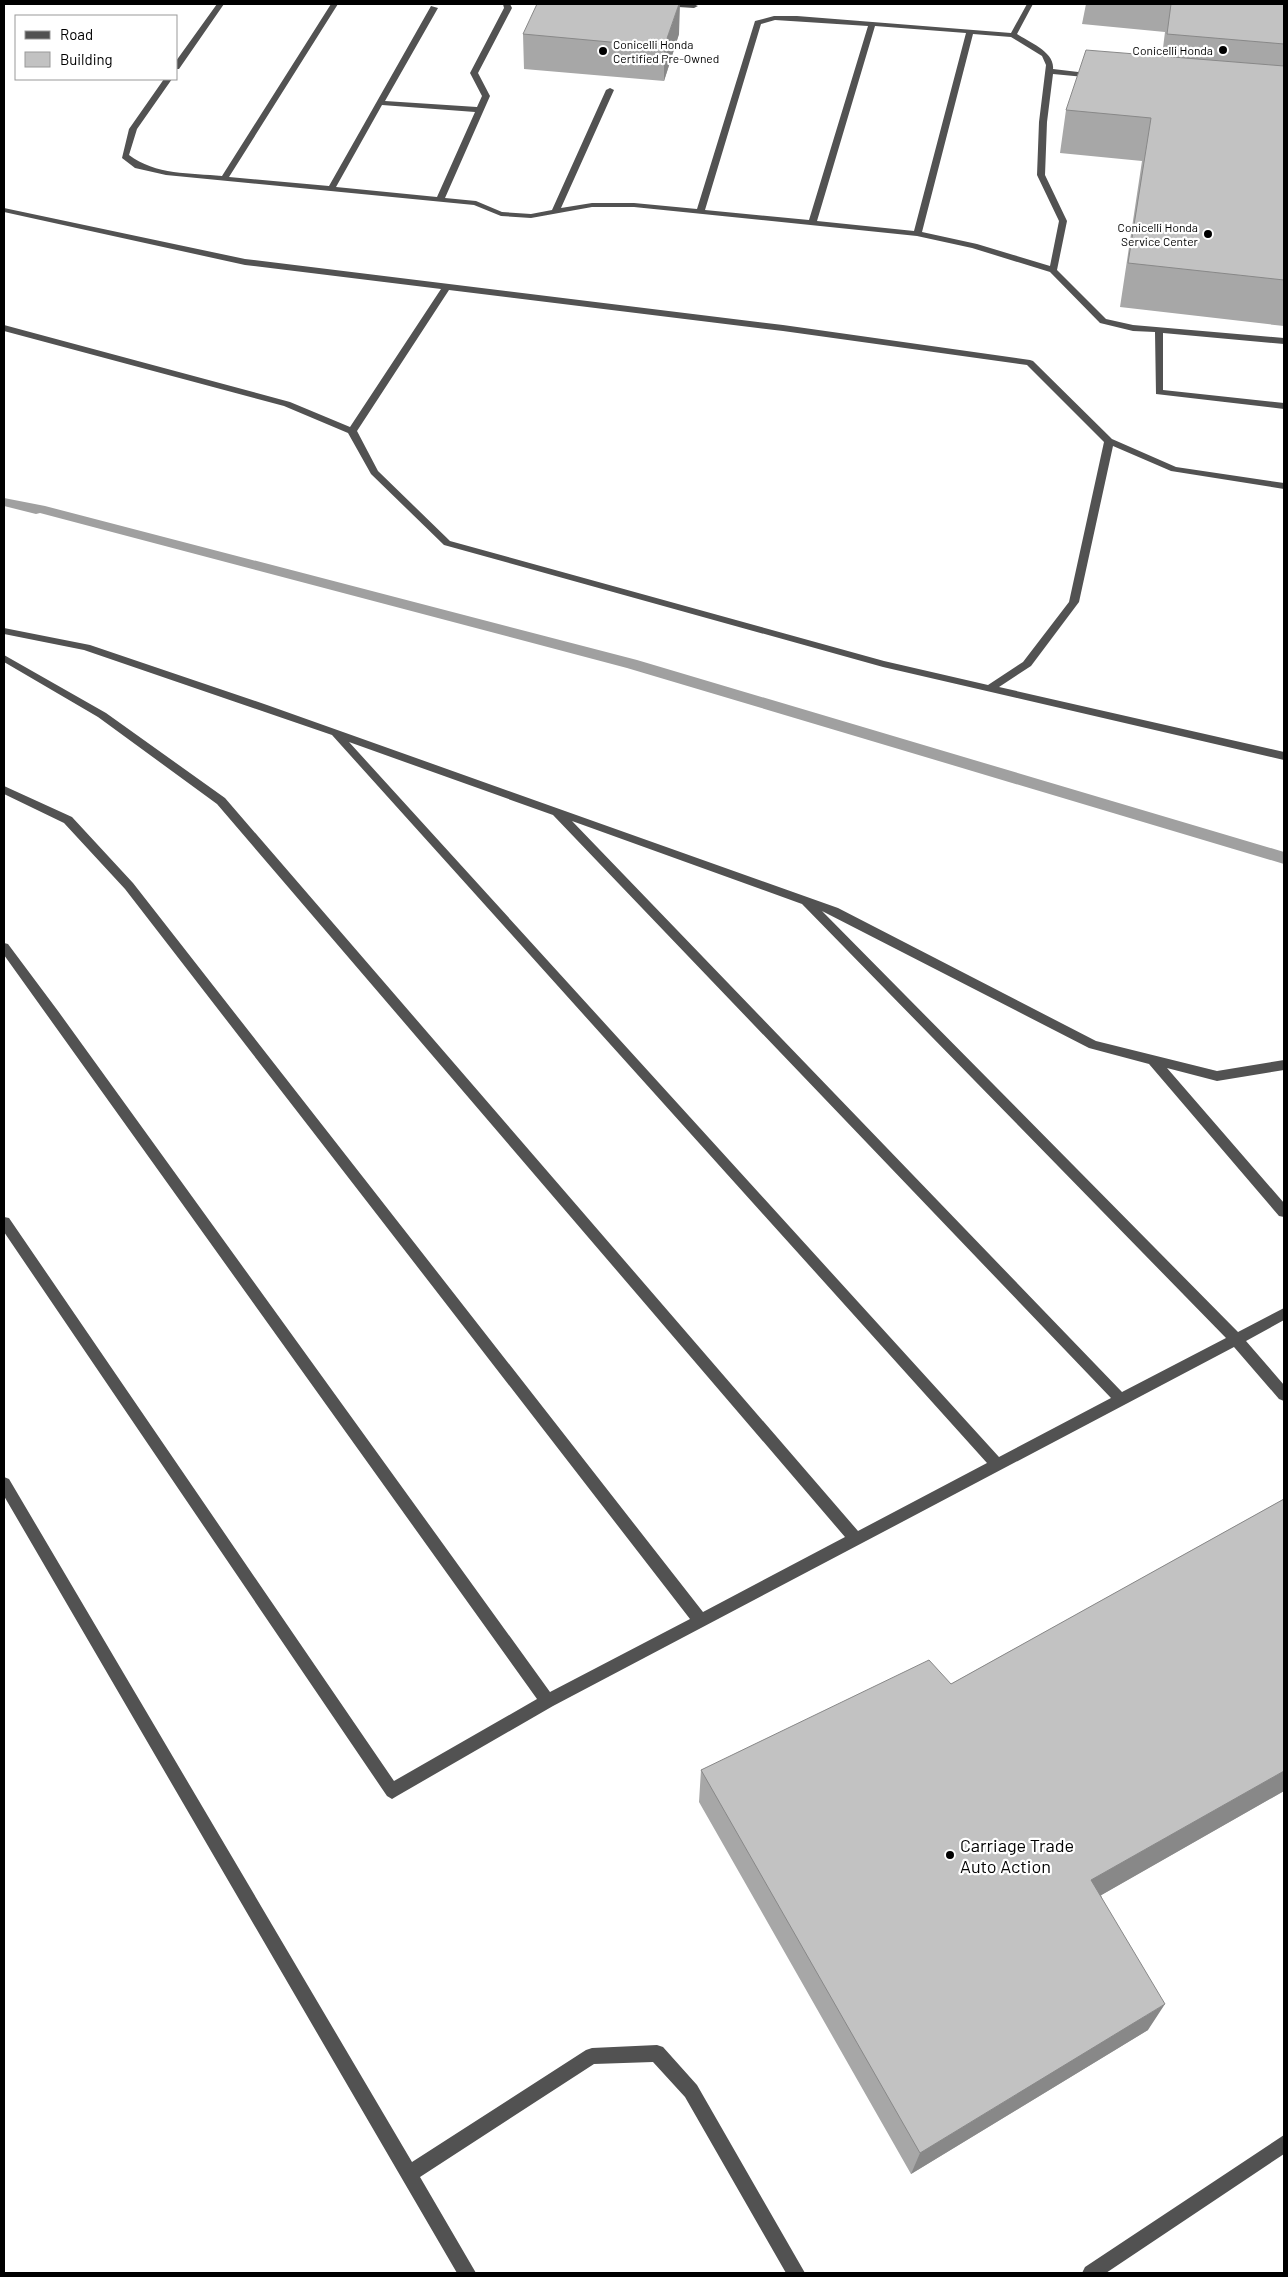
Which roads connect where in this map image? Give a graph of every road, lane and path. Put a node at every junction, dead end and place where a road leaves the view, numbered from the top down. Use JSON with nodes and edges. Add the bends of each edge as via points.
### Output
{"nodes":[{"id":1,"x":220,"y":4,"type":"edge"},
{"id":2,"x":334,"y":4,"type":"edge"},
{"id":3,"x":507,"y":4,"type":"edge"},
{"id":4,"x":663,"y":4,"type":"edge"},
{"id":5,"x":1030,"y":4,"type":"edge"},
{"id":6,"x":694,"y":6,"type":"dead end"},
{"id":7,"x":434,"y":8,"type":"dead end"},
{"id":8,"x":872,"y":24,"type":"junction"},
{"id":9,"x":970,"y":32,"type":"junction"},
{"id":10,"x":1013,"y":35,"type":"junction"},
{"id":11,"x":178,"y":64,"type":"edge"},
{"id":12,"x":1050,"y":71,"type":"junction"},
{"id":13,"x":1107,"y":77,"type":"edge"},
{"id":14,"x":167,"y":80,"type":"edge"},
{"id":15,"x":610,"y":90,"type":"dead end"},
{"id":16,"x":380,"y":103,"type":"junction"},
{"id":17,"x":480,"y":110,"type":"junction"},
{"id":18,"x":224,"y":178,"type":"junction"},
{"id":19,"x":331,"y":189,"type":"junction"},
{"id":20,"x":440,"y":199,"type":"junction"},
{"id":21,"x":4,"y":210,"type":"edge"},
{"id":22,"x":555,"y":212,"type":"junction"},
{"id":23,"x":700,"y":212,"type":"junction"},
{"id":24,"x":812,"y":224,"type":"junction"},
{"id":25,"x":917,"y":234,"type":"junction"},
{"id":26,"x":1053,"y":270,"type":"junction"},
{"id":27,"x":446,"y":286,"type":"junction"},
{"id":28,"x":4,"y":328,"type":"edge"},
{"id":29,"x":1159,"y":330,"type":"junction"},
{"id":30,"x":1284,"y":341,"type":"edge"},
{"id":31,"x":1284,"y":406,"type":"edge"},
{"id":32,"x":352,"y":431,"type":"junction"},
{"id":33,"x":1109,"y":441,"type":"junction"},
{"id":34,"x":1284,"y":486,"type":"edge"},
{"id":35,"x":4,"y":631,"type":"edge"},
{"id":36,"x":4,"y":658,"type":"edge"},
{"id":37,"x":989,"y":689,"type":"junction"},
{"id":38,"x":335,"y":732,"type":"junction"},
{"id":39,"x":1284,"y":756,"type":"edge"},
{"id":40,"x":4,"y":790,"type":"edge"},
{"id":41,"x":554,"y":811,"type":"junction"},
{"id":42,"x":804,"y":901,"type":"junction"},
{"id":43,"x":4,"y":947,"type":"edge"},
{"id":44,"x":1153,"y":1060,"type":"junction"},
{"id":45,"x":1284,"y":1065,"type":"edge"},
{"id":46,"x":1284,"y":1212,"type":"edge"},
{"id":47,"x":4,"y":1222,"type":"edge"},
{"id":48,"x":1284,"y":1314,"type":"edge"},
{"id":49,"x":1236,"y":1339,"type":"junction"},
{"id":50,"x":1284,"y":1395,"type":"edge"},
{"id":51,"x":1121,"y":1400,"type":"junction"},
{"id":52,"x":997,"y":1465,"type":"junction"},
{"id":53,"x":4,"y":1483,"type":"edge"},
{"id":54,"x":856,"y":1538,"type":"junction"},
{"id":55,"x":701,"y":1621,"type":"junction"},
{"id":56,"x":548,"y":1701,"type":"junction"},
{"id":57,"x":1284,"y":2144,"type":"edge"},
{"id":58,"x":409,"y":2174,"type":"junction"},
{"id":59,"x":467,"y":2273,"type":"edge"},
{"id":60,"x":796,"y":2273,"type":"edge"},
{"id":61,"x":1091,"y":2273,"type":"edge"}],
"edges":[{"from":1,"to":11,"type":"street"},
{"from":2,"to":18,"type":"street"},
{"from":3,"to":17,"type":"street","via":[[508,8],[474,73],[486,96]]},
{"from":4,"to":6,"type":"street"},
{"from":5,"to":10,"type":"street"},
{"from":7,"to":16,"type":"street"},
{"from":8,"to":9,"type":"street"},
{"from":8,"to":23,"type":"street","via":[[797,18],[774,18],[758,23]]},
{"from":8,"to":24,"type":"street"},
{"from":9,"to":10,"type":"street"},
{"from":9,"to":25,"type":"street"},
{"from":10,"to":12,"type":"street","via":[[1045,54]]},
{"from":12,"to":13,"type":"street"},
{"from":12,"to":26,"type":"street","via":[[1043,122],[1041,175],[1063,221]]},
{"from":14,"to":18,"type":"street","via":[[133,130],[125,156],[138,166],[166,173]]},
{"from":15,"to":22,"type":"street"},
{"from":16,"to":17,"type":"street"},
{"from":16,"to":19,"type":"street"},
{"from":17,"to":20,"type":"street"},
{"from":18,"to":19,"type":"street"},
{"from":19,"to":20,"type":"street"},
{"from":20,"to":22,"type":"street","via":[[476,203],[501,214],[531,216]]},
{"from":21,"to":27,"type":"street","via":[[245,262]]},
{"from":22,"to":23,"type":"street","via":[[592,205]]},
{"from":23,"to":24,"type":"street"},
{"from":24,"to":25,"type":"street"},
{"from":25,"to":26,"type":"street","via":[[974,246]]},
{"from":26,"to":29,"type":"street","via":[[1104,321]]},
{"from":27,"to":32,"type":"street"},
{"from":27,"to":33,"type":"street","via":[[1030,362]]},
{"from":28,"to":32,"type":"street","via":[[286,404]]},
{"from":29,"to":30,"type":"street"},
{"from":29,"to":31,"type":"street","via":[[1159,392]]},
{"from":32,"to":37,"type":"street","via":[[374,472],[447,543],[883,664]]},
{"from":33,"to":34,"type":"street","via":[[1174,469]]},
{"from":33,"to":37,"type":"street","via":[[1074,602],[1027,664]]},
{"from":35,"to":38,"type":"street","via":[[86,647]]},
{"from":36,"to":54,"type":"street","via":[[102,715],[221,801]]},
{"from":37,"to":39,"type":"street"},
{"from":38,"to":41,"type":"street"},
{"from":38,"to":52,"type":"street"},
{"from":40,"to":55,"type":"street","via":[[68,820],[129,886]]},
{"from":41,"to":42,"type":"street"},
{"from":41,"to":51,"type":"street"},
{"from":42,"to":44,"type":"street","via":[[834,912],[1093,1045]]},
{"from":42,"to":49,"type":"street"},
{"from":43,"to":56,"type":"street"},
{"from":44,"to":45,"type":"street","via":[[1217,1076]]},
{"from":44,"to":46,"type":"street"},
{"from":47,"to":56,"type":"street","via":[[392,1791]]},
{"from":48,"to":49,"type":"street"},
{"from":49,"to":50,"type":"street"},
{"from":49,"to":51,"type":"street"},
{"from":51,"to":52,"type":"street"},
{"from":52,"to":54,"type":"street"},
{"from":53,"to":58,"type":"street"},
{"from":54,"to":55,"type":"street"},
{"from":55,"to":56,"type":"street"},
{"from":57,"to":61,"type":"street"},
{"from":58,"to":59,"type":"street"},
{"from":58,"to":60,"type":"street","via":[[592,2056],[658,2053],[691,2091]]}]}
